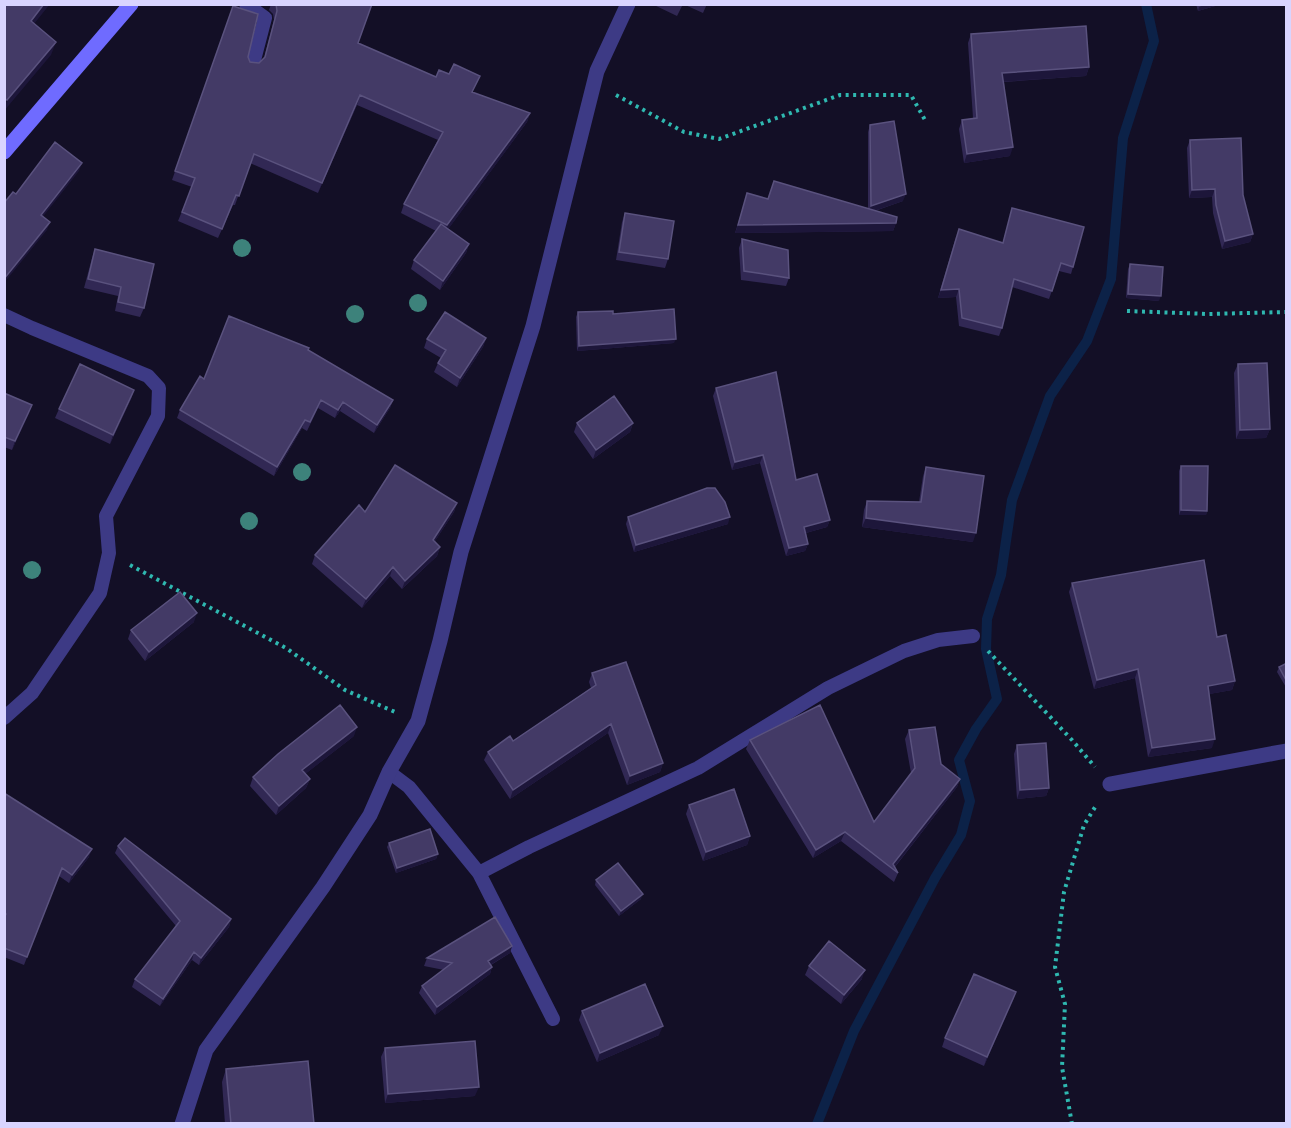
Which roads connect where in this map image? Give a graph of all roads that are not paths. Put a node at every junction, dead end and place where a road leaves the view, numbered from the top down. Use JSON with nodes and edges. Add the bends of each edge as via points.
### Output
{"nodes":[{"id":1,"x":131,"y":4,"type":"edge"},
{"id":2,"x":246,"y":4,"type":"edge"},
{"id":3,"x":628,"y":4,"type":"edge"},
{"id":4,"x":253,"y":64,"type":"edge"},
{"id":5,"x":4,"y":152,"type":"edge"},
{"id":6,"x":4,"y":315,"type":"edge"},
{"id":7,"x":973,"y":636,"type":"road end"},
{"id":8,"x":4,"y":718,"type":"edge"},
{"id":9,"x":1287,"y":751,"type":"edge"},
{"id":10,"x":388,"y":772,"type":"junction"},
{"id":11,"x":1110,"y":784,"type":"road end"},
{"id":12,"x":479,"y":873,"type":"junction"},
{"id":13,"x":553,"y":1019,"type":"dead end"},
{"id":14,"x":182,"y":1124,"type":"edge"}],
"edges":[{"from":1,"to":5,"type":"main road"},
{"from":2,"to":4,"type":"lane","via":[[265,18]]},
{"from":3,"to":10,"type":"street","via":[[597,71],[533,326],[461,552],[418,721]]},
{"from":6,"to":8,"type":"lane","via":[[148,376],[159,388],[158,416],[106,516],[109,553],[100,592],[32,693]]},
{"from":7,"to":12,"type":"lane","via":[[938,640],[904,651],[828,688],[698,768]]},
{"from":9,"to":11,"type":"street"},
{"from":10,"to":12,"type":"lane","via":[[409,787]]},
{"from":10,"to":14,"type":"street","via":[[370,815],[329,878],[206,1050]]},
{"from":12,"to":13,"type":"lane"}]}
